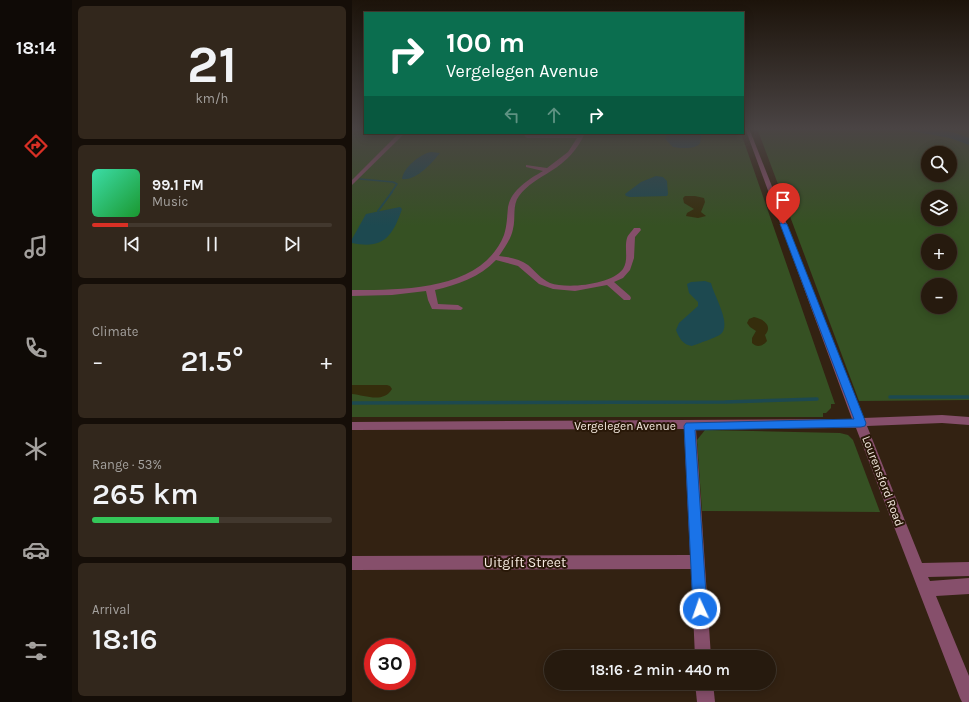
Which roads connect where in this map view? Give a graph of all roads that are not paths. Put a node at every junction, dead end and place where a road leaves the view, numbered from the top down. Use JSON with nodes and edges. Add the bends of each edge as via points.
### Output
{"nodes":[{"id":1,"x":374,"y":161,"type":"edge"},
{"id":2,"x":563,"y":161,"type":"edge"},
{"id":3,"x":760,"y":161,"type":"edge"},
{"id":4,"x":528,"y":166,"type":"dead end"},
{"id":5,"x":549,"y":170,"type":"junction"},
{"id":6,"x":352,"y":183,"type":"edge"},
{"id":7,"x":637,"y":230,"type":"dead end"},
{"id":8,"x":494,"y":257,"type":"junction"},
{"id":9,"x":609,"y":282,"type":"junction"},
{"id":10,"x":430,"y":288,"type":"junction"},
{"id":11,"x":352,"y":293,"type":"edge"},
{"id":12,"x":627,"y":298,"type":"dead end"},
{"id":13,"x":458,"y":308,"type":"dead end"},
{"id":14,"x":969,"y":421,"type":"edge"},
{"id":15,"x":861,"y":423,"type":"junction"},
{"id":16,"x":352,"y":426,"type":"edge"},
{"id":17,"x":690,"y":426,"type":"junction"},
{"id":18,"x":698,"y":562,"type":"junction"},
{"id":19,"x":352,"y":563,"type":"edge"},
{"id":20,"x":969,"y":569,"type":"edge"},
{"id":21,"x":917,"y":570,"type":"junction"},
{"id":22,"x":969,"y":586,"type":"edge"},
{"id":23,"x":925,"y":589,"type":"junction"},
{"id":24,"x":703,"y":650,"type":"edge"},
{"id":25,"x":705,"y":690,"type":"edge"},
{"id":26,"x":969,"y":698,"type":"edge"},
{"id":27,"x":706,"y":702,"type":"edge"}],
"edges":[{"from":1,"to":6,"type":"street"},
{"from":2,"to":5,"type":"street"},
{"from":3,"to":15,"type":"street","name":"Lourensford Road"},
{"from":4,"to":5,"type":"street"},
{"from":5,"to":8,"type":"street","via":[[523,187],[515,196],[510,209],[509,229]]},
{"from":7,"to":9,"type":"street","via":[[631,237],[630,262],[618,278]]},
{"from":8,"to":9,"type":"street","via":[[518,263],[543,283],[551,286],[590,287]]},
{"from":8,"to":10,"type":"street","via":[[466,276]]},
{"from":9,"to":12,"type":"street"},
{"from":10,"to":11,"type":"street"},
{"from":10,"to":13,"type":"street","via":[[435,307]]},
{"from":14,"to":15,"type":"street","name":"Vergelegen Avenue","via":[[942,419]]},
{"from":15,"to":17,"type":"street","name":"Vergelegen Avenue"},
{"from":15,"to":21,"type":"street","name":"Lourensford Road"},
{"from":16,"to":17,"type":"street","name":"Vergelegen Avenue"},
{"from":17,"to":18,"type":"street"},
{"from":18,"to":19,"type":"street","name":"Uitgift Street"},
{"from":18,"to":24,"type":"street"},
{"from":20,"to":21,"type":"street"},
{"from":21,"to":23,"type":"street","name":"Lourensford Road"},
{"from":22,"to":23,"type":"street"},
{"from":23,"to":26,"type":"street","name":"Lourensford Road"},
{"from":25,"to":27,"type":"street"}]}
